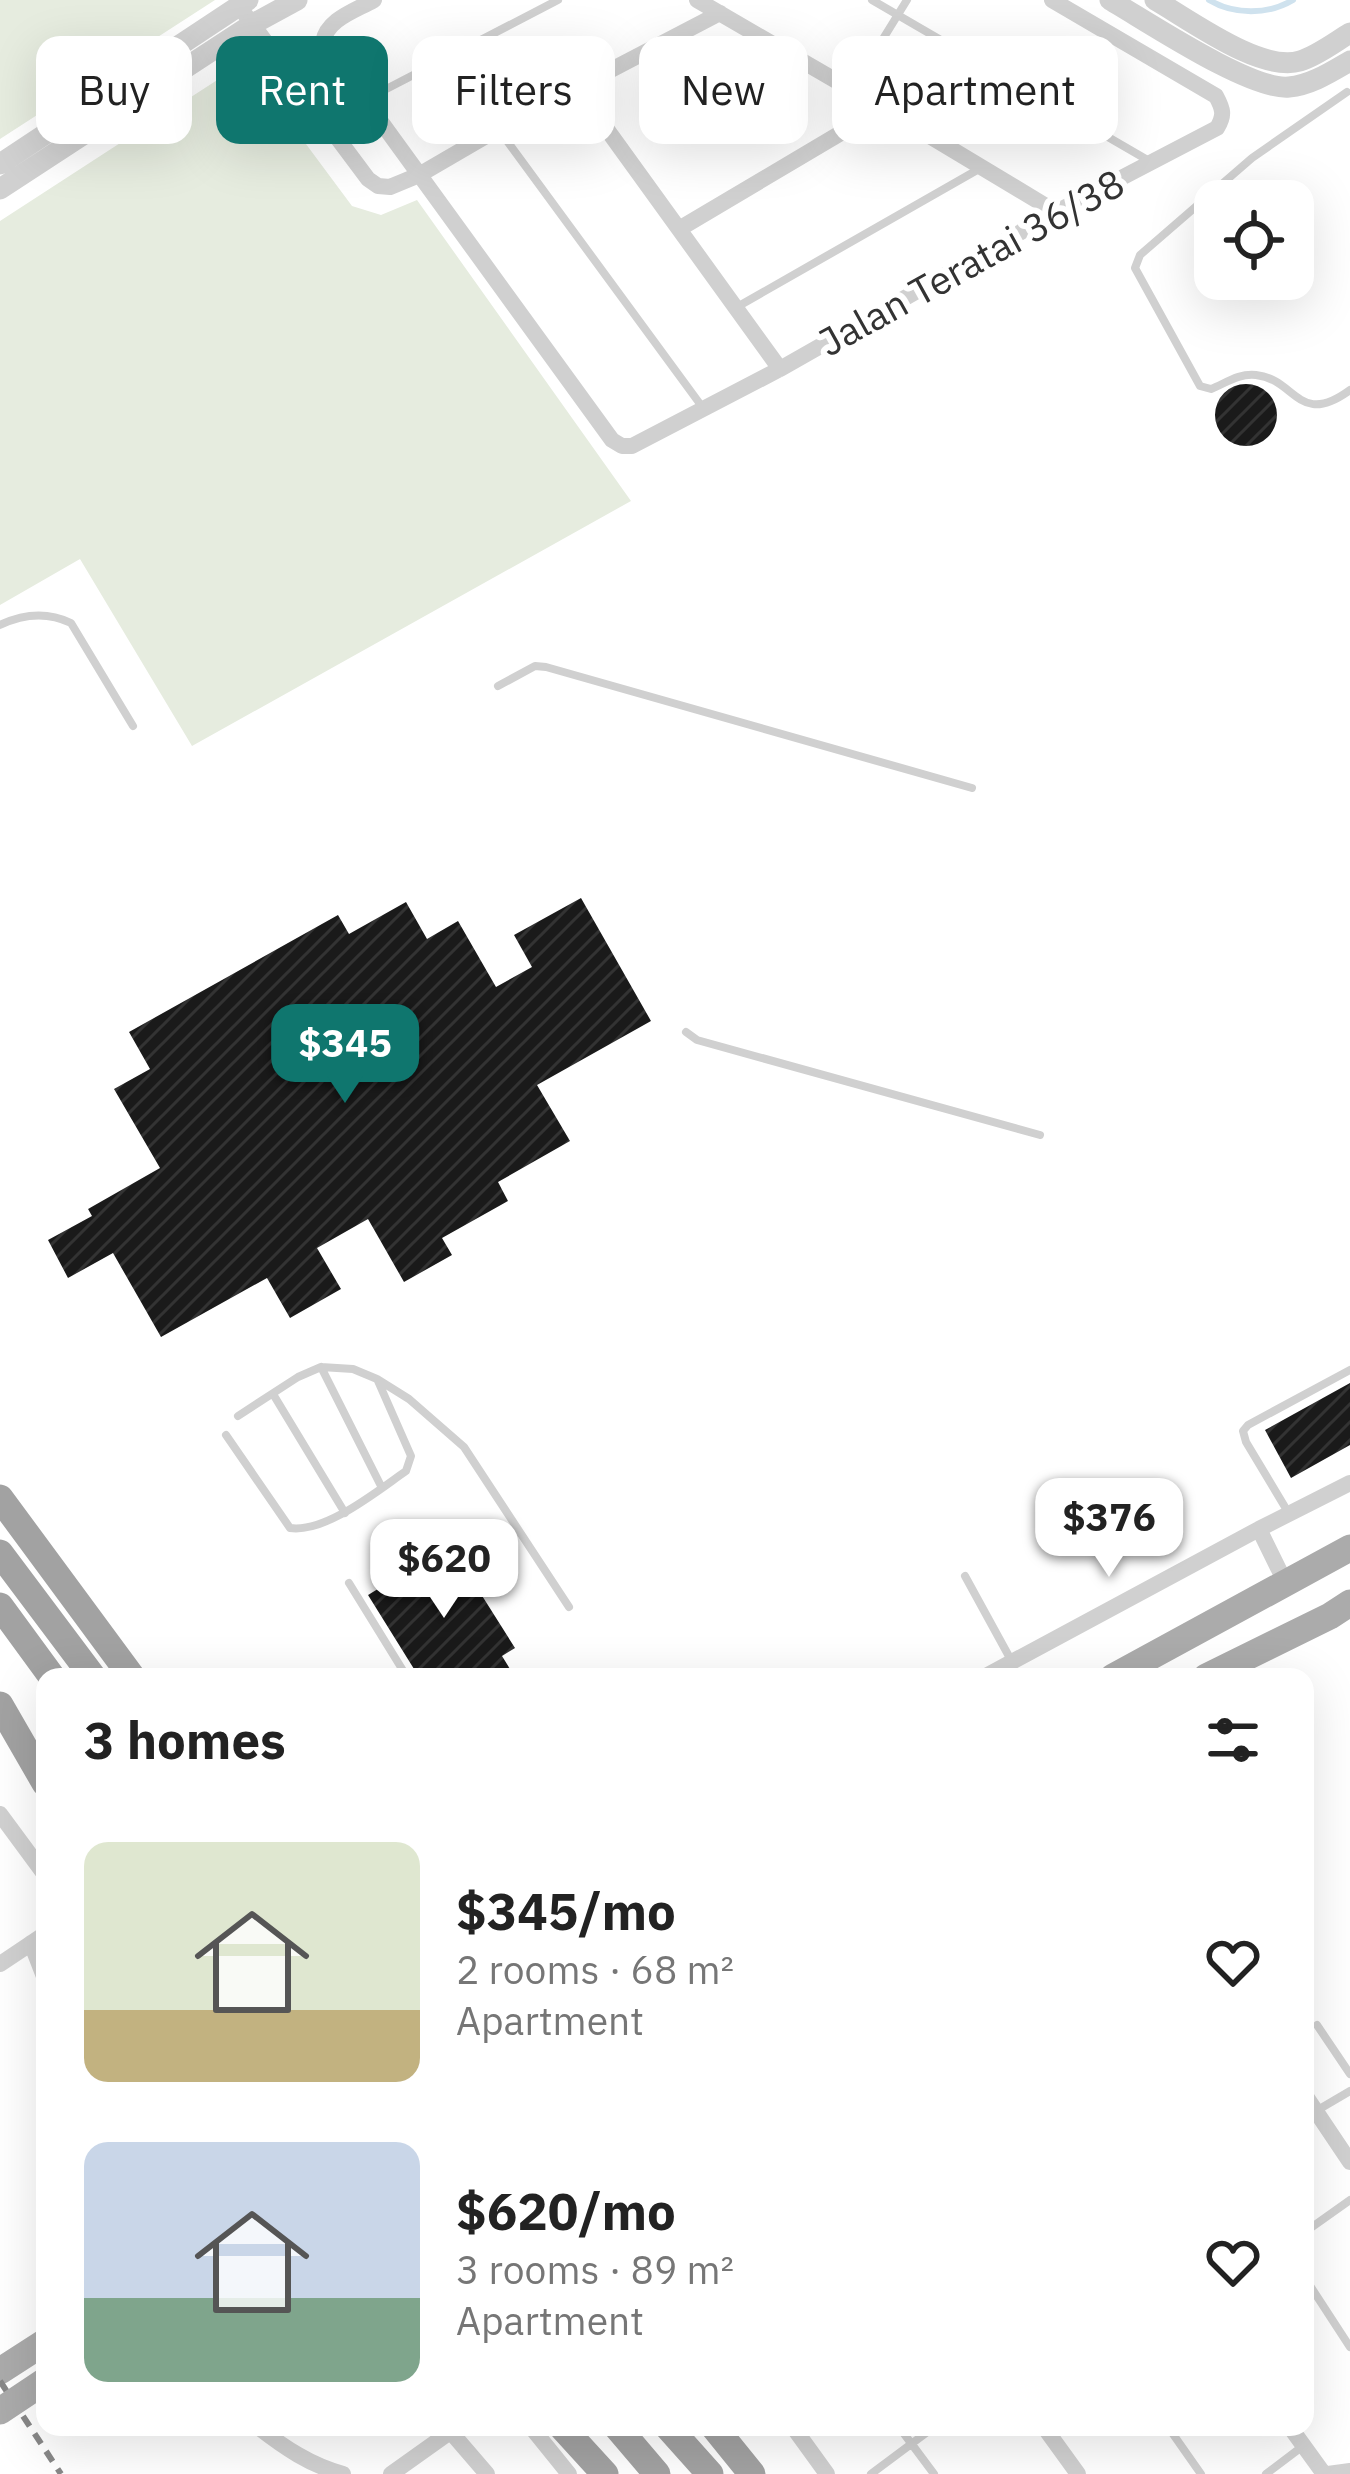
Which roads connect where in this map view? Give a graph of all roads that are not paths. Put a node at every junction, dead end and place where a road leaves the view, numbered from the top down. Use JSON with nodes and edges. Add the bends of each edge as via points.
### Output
{"nodes":[{"id":1,"x":297,"y":0,"type":"edge"},
{"id":2,"x":374,"y":0,"type":"edge"},
{"id":3,"x":558,"y":0,"type":"edge"},
{"id":4,"x":697,"y":0,"type":"edge"},
{"id":5,"x":872,"y":0,"type":"edge"},
{"id":6,"x":907,"y":0,"type":"edge"},
{"id":7,"x":1052,"y":0,"type":"edge"},
{"id":8,"x":1110,"y":0,"type":"edge"},
{"id":9,"x":1155,"y":0,"type":"edge"},
{"id":10,"x":243,"y":3,"type":"edge"},
{"id":11,"x":720,"y":13,"type":"junction"},
{"id":12,"x":898,"y":15,"type":"junction"},
{"id":13,"x":251,"y":25,"type":"junction"},
{"id":14,"x":1350,"y":33,"type":"edge"},
{"id":15,"x":323,"y":36,"type":"edge"},
{"id":16,"x":885,"y":36,"type":"edge"},
{"id":17,"x":1341,"y":66,"type":"edge"},
{"id":18,"x":615,"y":68,"type":"edge"},
{"id":19,"x":832,"y":77,"type":"edge"},
{"id":20,"x":388,"y":88,"type":"edge"},
{"id":21,"x":1348,"y":94,"type":"edge"},
{"id":22,"x":388,"y":132,"type":"edge"},
{"id":23,"x":832,"y":138,"type":"edge"},
{"id":24,"x":615,"y":141,"type":"edge"},
{"id":25,"x":472,"y":144,"type":"edge"},
{"id":26,"x":509,"y":144,"type":"edge"},
{"id":27,"x":944,"y":144,"type":"edge"},
{"id":28,"x":1151,"y":162,"type":"junction"},
{"id":29,"x":0,"y":164,"type":"edge"},
{"id":30,"x":982,"y":167,"type":"junction"},
{"id":31,"x":419,"y":175,"type":"junction"},
{"id":32,"x":0,"y":189,"type":"edge"},
{"id":33,"x":1056,"y":212,"type":"junction"},
{"id":34,"x":679,"y":229,"type":"junction"},
{"id":35,"x":736,"y":308,"type":"junction"},
{"id":36,"x":780,"y":369,"type":"junction"},
{"id":37,"x":1350,"y":390,"type":"edge"},
{"id":38,"x":704,"y":410,"type":"junction"},
{"id":39,"x":0,"y":626,"type":"edge"},
{"id":40,"x":498,"y":686,"type":"dead end"},
{"id":41,"x":134,"y":726,"type":"dead end"},
{"id":42,"x":972,"y":788,"type":"dead end"},
{"id":43,"x":686,"y":1032,"type":"dead end"},
{"id":44,"x":1040,"y":1135,"type":"dead end"},
{"id":45,"x":322,"y":1367,"type":"junction"},
{"id":46,"x":1350,"y":1370,"type":"edge"},
{"id":47,"x":377,"y":1379,"type":"junction"},
{"id":48,"x":273,"y":1394,"type":"junction"},
{"id":49,"x":238,"y":1416,"type":"dead end"},
{"id":50,"x":226,"y":1435,"type":"dead end"},
{"id":51,"x":1350,"y":1483,"type":"edge"},
{"id":52,"x":382,"y":1488,"type":"junction"},
{"id":53,"x":0,"y":1498,"type":"edge"},
{"id":54,"x":345,"y":1513,"type":"junction"},
{"id":55,"x":1289,"y":1514,"type":"junction"},
{"id":56,"x":1259,"y":1528,"type":"junction"},
{"id":57,"x":1350,"y":1548,"type":"edge"},
{"id":58,"x":0,"y":1553,"type":"edge"},
{"id":59,"x":965,"y":1576,"type":"dead end"},
{"id":60,"x":349,"y":1582,"type":"dead end"},
{"id":61,"x":1286,"y":1584,"type":"junction"},
{"id":62,"x":1350,"y":1603,"type":"edge"},
{"id":63,"x":0,"y":1606,"type":"edge"},
{"id":64,"x":569,"y":1607,"type":"dead end"},
{"id":65,"x":1012,"y":1662,"type":"junction"},
{"id":66,"x":45,"y":1668,"type":"edge"},
{"id":67,"x":86,"y":1668,"type":"edge"},
{"id":68,"x":125,"y":1668,"type":"edge"},
{"id":69,"x":402,"y":1668,"type":"edge"},
{"id":70,"x":1001,"y":1668,"type":"edge"},
{"id":71,"x":1130,"y":1668,"type":"edge"},
{"id":72,"x":1224,"y":1668,"type":"edge"},
{"id":73,"x":0,"y":1706,"type":"edge"},
{"id":74,"x":0,"y":1727,"type":"edge"},
{"id":75,"x":36,"y":1772,"type":"edge"},
{"id":76,"x":36,"y":1776,"type":"edge"},
{"id":77,"x":0,"y":1814,"type":"edge"},
{"id":78,"x":36,"y":1863,"type":"edge"},
{"id":79,"x":36,"y":1940,"type":"edge"},
{"id":80,"x":0,"y":1964,"type":"edge"},
{"id":81,"x":1317,"y":2025,"type":"dead end"},
{"id":82,"x":1350,"y":2074,"type":"edge"},
{"id":83,"x":1350,"y":2091,"type":"edge"},
{"id":84,"x":1314,"y":2102,"type":"edge"},
{"id":85,"x":1314,"y":2109,"type":"edge"},
{"id":86,"x":1350,"y":2162,"type":"edge"},
{"id":87,"x":1350,"y":2200,"type":"edge"},
{"id":88,"x":1314,"y":2226,"type":"edge"},
{"id":89,"x":1314,"y":2292,"type":"edge"},
{"id":90,"x":1350,"y":2347,"type":"edge"},
{"id":91,"x":36,"y":2348,"type":"edge"},
{"id":92,"x":0,"y":2371,"type":"edge"},
{"id":93,"x":36,"y":2387,"type":"edge"},
{"id":94,"x":0,"y":2411,"type":"edge"},
{"id":95,"x":271,"y":2436,"type":"edge"},
{"id":96,"x":444,"y":2436,"type":"edge"},
{"id":97,"x":459,"y":2436,"type":"edge"},
{"id":98,"x":625,"y":2436,"type":"edge"},
{"id":99,"x":676,"y":2436,"type":"edge"},
{"id":100,"x":721,"y":2436,"type":"edge"},
{"id":101,"x":800,"y":2436,"type":"edge"},
{"id":102,"x":906,"y":2436,"type":"edge"},
{"id":103,"x":921,"y":2436,"type":"edge"},
{"id":104,"x":1051,"y":2436,"type":"edge"},
{"id":105,"x":1174,"y":2436,"type":"edge"},
{"id":106,"x":1297,"y":2436,"type":"edge"},
{"id":107,"x":911,"y":2443,"type":"junction"},
{"id":108,"x":1304,"y":2446,"type":"junction"},
{"id":109,"x":568,"y":2453,"type":"edge"},
{"id":110,"x":1350,"y":2471,"type":"edge"},
{"id":111,"x":343,"y":2474,"type":"edge"},
{"id":112,"x":391,"y":2474,"type":"edge"},
{"id":113,"x":487,"y":2474,"type":"edge"},
{"id":114,"x":605,"y":2474,"type":"edge"},
{"id":115,"x":657,"y":2474,"type":"edge"},
{"id":116,"x":710,"y":2474,"type":"edge"},
{"id":117,"x":752,"y":2474,"type":"edge"},
{"id":118,"x":827,"y":2474,"type":"edge"},
{"id":119,"x":871,"y":2474,"type":"edge"},
{"id":120,"x":934,"y":2474,"type":"edge"},
{"id":121,"x":1078,"y":2474,"type":"edge"},
{"id":122,"x":1201,"y":2474,"type":"edge"},
{"id":123,"x":1266,"y":2474,"type":"edge"},
{"id":124,"x":1326,"y":2474,"type":"edge"}],
"edges":[{"from":1,"to":13,"type":"street"},
{"from":2,"to":15,"type":"street","name":"Jalan Teratai 36/38"},
{"from":3,"to":20,"type":"lane"},
{"from":4,"to":11,"type":"street"},
{"from":5,"to":12,"type":"lane"},
{"from":6,"to":12,"type":"lane"},
{"from":7,"to":28,"type":"street","name":"Jalan Teratai 36/38","via":[[1216,96],[1224,110],[1217,128]]},
{"from":8,"to":17,"type":"street","via":[[1258,83],[1304,85]]},
{"from":9,"to":14,"type":"street","via":[[1274,63],[1303,61]]},
{"from":10,"to":13,"type":"street"},
{"from":10,"to":29,"type":"street"},
{"from":11,"to":18,"type":"street"},
{"from":11,"to":19,"type":"street"},
{"from":12,"to":16,"type":"lane"},
{"from":12,"to":28,"type":"lane"},
{"from":13,"to":31,"type":"street","via":[[368,179],[389,187]]},
{"from":13,"to":32,"type":"street"},
{"from":17,"to":21,"type":"lane"},
{"from":21,"to":37,"type":"lane","via":[[1252,158],[1140,255],[1136,268],[1200,386],[1253,374],[1317,404]]},
{"from":22,"to":31,"type":"street","name":"Jalan Teratai 36/38"},
{"from":23,"to":34,"type":"street"},
{"from":24,"to":34,"type":"street"},
{"from":25,"to":31,"type":"street"},
{"from":26,"to":38,"type":"lane"},
{"from":27,"to":30,"type":"street"},
{"from":28,"to":33,"type":"street","name":"Jalan Teratai 36/38"},
{"from":30,"to":33,"type":"street"},
{"from":30,"to":35,"type":"lane"},
{"from":31,"to":38,"type":"street","name":"Jalan Teratai 36/38","via":[[612,440],[632,446]]},
{"from":33,"to":36,"type":"street","name":"Jalan Teratai 36/38"},
{"from":34,"to":35,"type":"street"},
{"from":35,"to":36,"type":"street"},
{"from":36,"to":38,"type":"street","name":"Jalan Teratai 36/38"},
{"from":39,"to":41,"type":"lane","via":[[34,615],[71,622]]},
{"from":40,"to":42,"type":"lane","via":[[546,668]]},
{"from":43,"to":44,"type":"lane"},
{"from":45,"to":47,"type":"lane"},
{"from":45,"to":48,"type":"lane"},
{"from":45,"to":52,"type":"lane"},
{"from":46,"to":55,"type":"lane","via":[[1243,1431]]},
{"from":47,"to":52,"type":"lane","via":[[411,1456],[406,1471]]},
{"from":47,"to":64,"type":"lane","via":[[464,1447]]},
{"from":48,"to":49,"type":"lane"},
{"from":48,"to":54,"type":"lane"},
{"from":50,"to":54,"type":"lane","via":[[290,1528]]},
{"from":51,"to":55,"type":"street"},
{"from":52,"to":54,"type":"lane"},
{"from":53,"to":68,"type":"highway"},
{"from":55,"to":56,"type":"street"},
{"from":56,"to":61,"type":"street"},
{"from":56,"to":65,"type":"street"},
{"from":57,"to":61,"type":"main road"},
{"from":58,"to":67,"type":"highway"},
{"from":59,"to":65,"type":"lane"},
{"from":60,"to":69,"type":"lane"},
{"from":61,"to":71,"type":"main road"},
{"from":62,"to":72,"type":"main road"},
{"from":63,"to":66,"type":"highway"},
{"from":65,"to":70,"type":"street"},
{"from":73,"to":75,"type":"highway"},
{"from":74,"to":76,"type":"street"},
{"from":77,"to":78,"type":"street"},
{"from":79,"to":80,"type":"street"},
{"from":81,"to":82,"type":"lane"},
{"from":83,"to":84,"type":"lane"},
{"from":85,"to":86,"type":"street"},
{"from":87,"to":88,"type":"lane"},
{"from":89,"to":90,"type":"lane"},
{"from":91,"to":92,"type":"main road"},
{"from":93,"to":94,"type":"main road","bridge":true},
{"from":95,"to":111,"type":"street"},
{"from":96,"to":112,"type":"street"},
{"from":97,"to":113,"type":"street"},
{"from":98,"to":115,"type":"highway"},
{"from":99,"to":116,"type":"highway"},
{"from":100,"to":117,"type":"highway"},
{"from":101,"to":118,"type":"street"},
{"from":102,"to":107,"type":"lane"},
{"from":103,"to":107,"type":"lane"},
{"from":104,"to":121,"type":"street"},
{"from":105,"to":122,"type":"lane"},
{"from":106,"to":108,"type":"street"},
{"from":107,"to":119,"type":"lane"},
{"from":107,"to":120,"type":"lane"},
{"from":108,"to":123,"type":"lane"},
{"from":108,"to":124,"type":"street"},
{"from":109,"to":114,"type":"highway"},
{"from":110,"to":124,"type":"street"}]}
